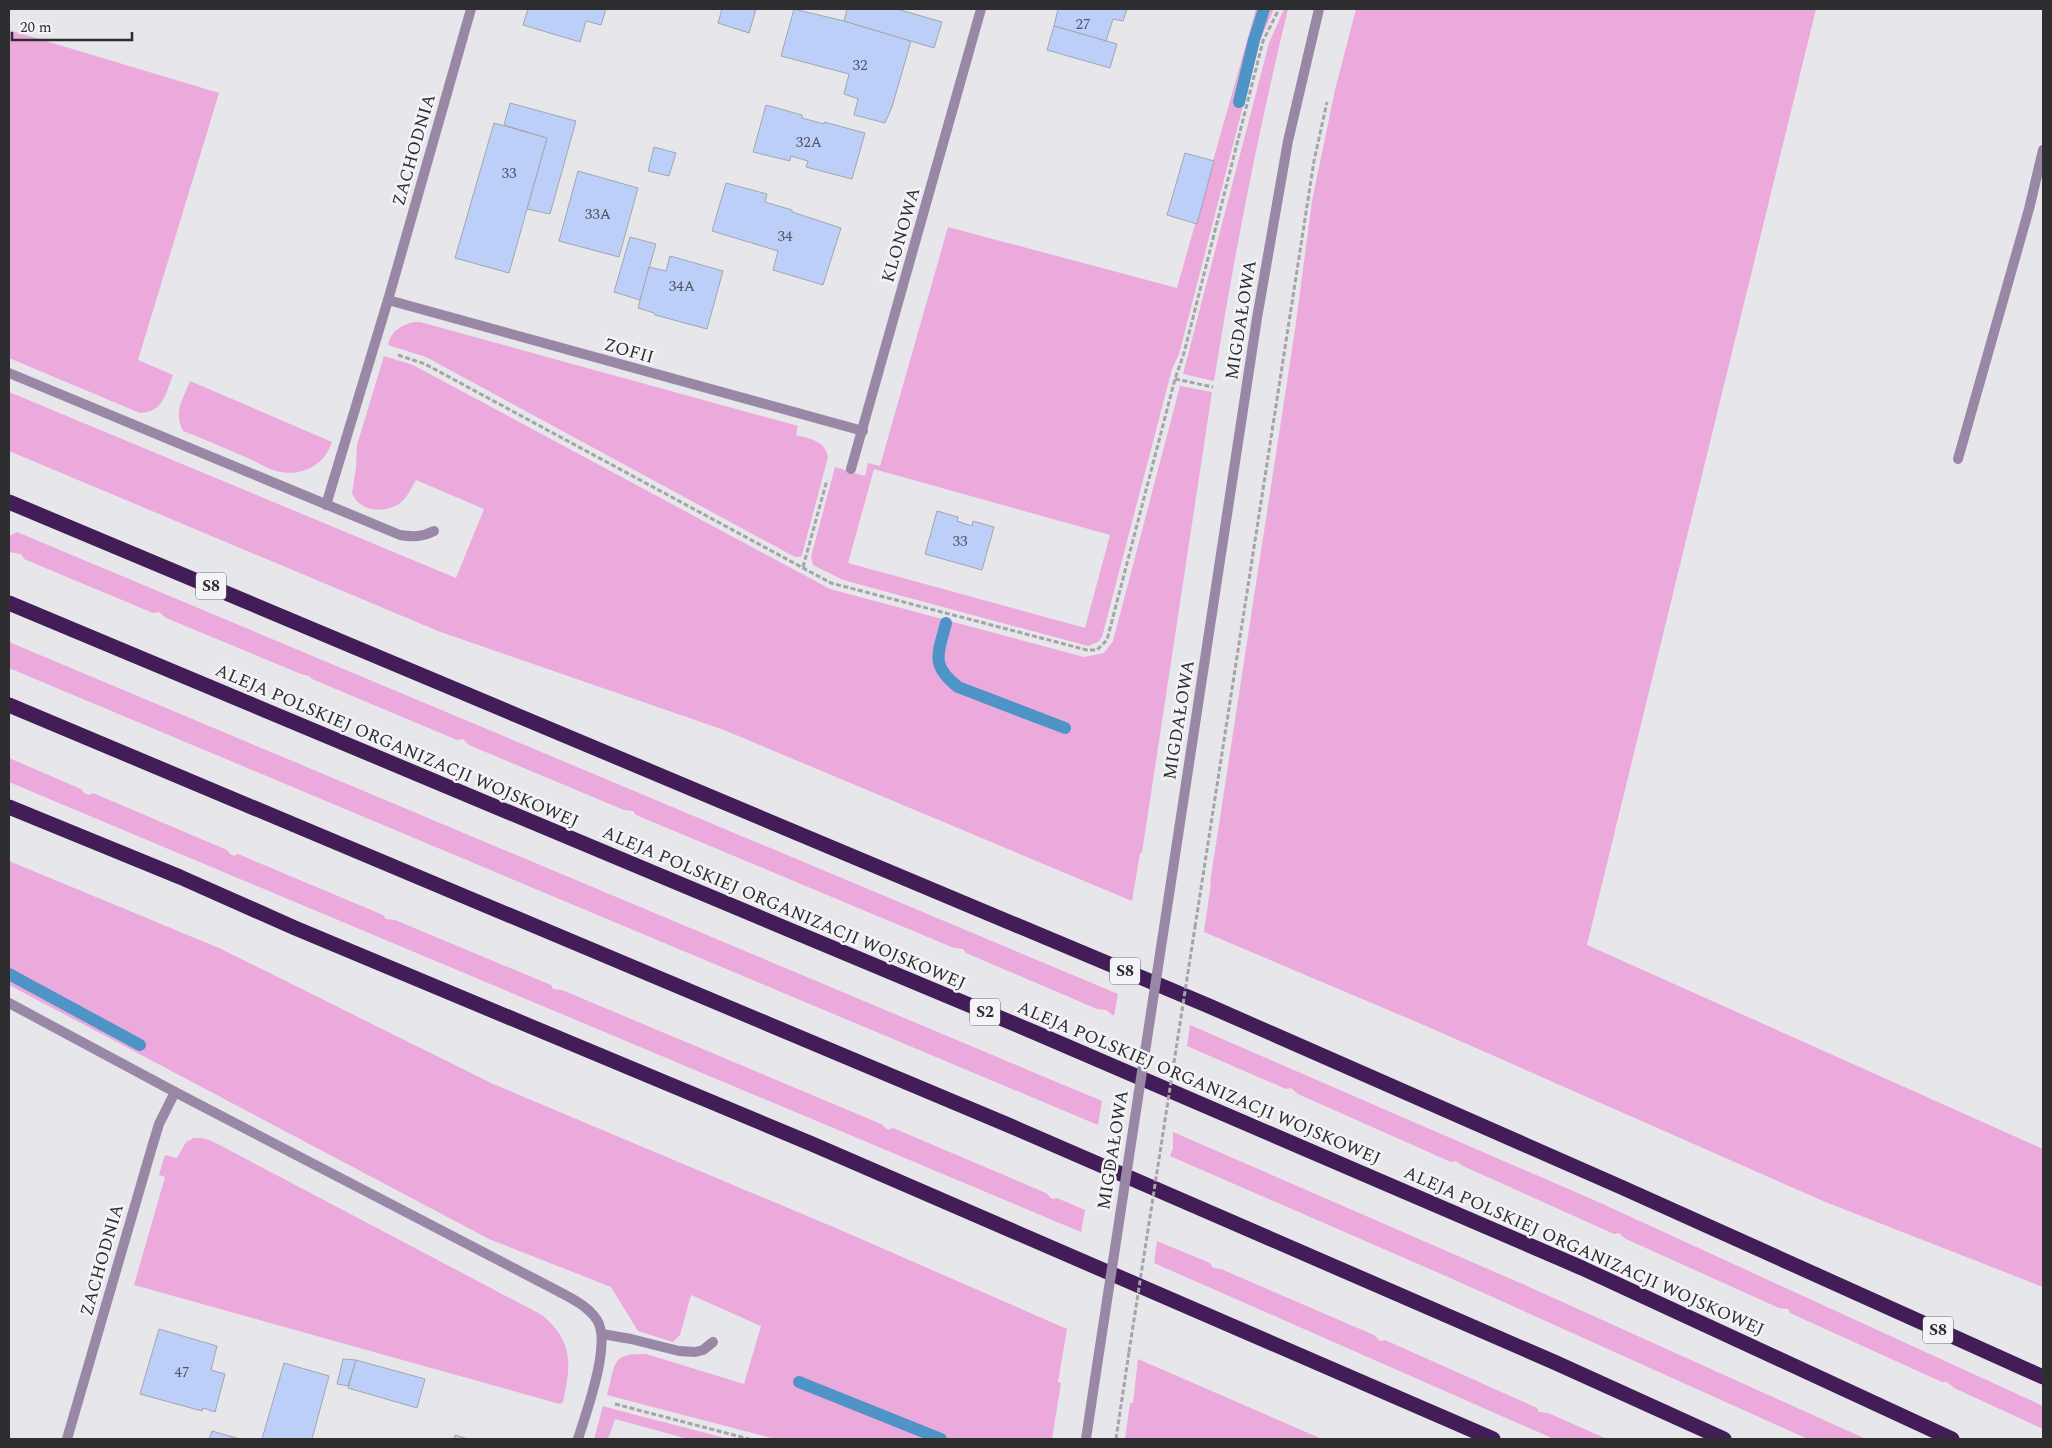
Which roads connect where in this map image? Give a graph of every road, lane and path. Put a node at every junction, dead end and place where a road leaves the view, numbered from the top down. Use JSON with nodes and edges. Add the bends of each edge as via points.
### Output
{"nodes":[{"id":1,"x":471,"y":9,"type":"edge"},
{"id":2,"x":981,"y":9,"type":"edge"},
{"id":3,"x":1279,"y":9,"type":"edge"},
{"id":4,"x":1319,"y":9,"type":"edge"},
{"id":5,"x":1328,"y":96,"type":"dead end"},
{"id":6,"x":2043,"y":150,"type":"edge"},
{"id":7,"x":388,"y":300,"type":"junction"},
{"id":8,"x":374,"y":348,"type":"junction"},
{"id":9,"x":9,"y":373,"type":"edge"},
{"id":10,"x":1175,"y":378,"type":"junction"},
{"id":11,"x":1213,"y":386,"type":"dead end"},
{"id":12,"x":863,"y":431,"type":"junction"},
{"id":13,"x":1958,"y":460,"type":"dead end"},
{"id":14,"x":851,"y":469,"type":"dead end"},
{"id":15,"x":829,"y":473,"type":"dead end"},
{"id":16,"x":13,"y":505,"type":"edge"},
{"id":17,"x":326,"y":505,"type":"junction"},
{"id":18,"x":434,"y":531,"type":"dead end"},
{"id":19,"x":803,"y":567,"type":"junction"},
{"id":20,"x":9,"y":603,"type":"edge"},
{"id":21,"x":9,"y":704,"type":"edge"},
{"id":22,"x":9,"y":808,"type":"edge"},
{"id":23,"x":9,"y":1003,"type":"edge"},
{"id":24,"x":175,"y":1092,"type":"junction"},
{"id":25,"x":602,"y":1334,"type":"junction"},
{"id":26,"x":713,"y":1342,"type":"dead end"},
{"id":27,"x":2043,"y":1377,"type":"edge"},
{"id":28,"x":614,"y":1404,"type":"dead end"},
{"id":29,"x":67,"y":1439,"type":"edge"},
{"id":30,"x":578,"y":1439,"type":"edge"},
{"id":31,"x":749,"y":1439,"type":"edge"},
{"id":32,"x":1086,"y":1439,"type":"edge"},
{"id":33,"x":1116,"y":1439,"type":"edge"},
{"id":34,"x":1493,"y":1439,"type":"edge"},
{"id":35,"x":1724,"y":1439,"type":"edge"},
{"id":36,"x":1952,"y":1439,"type":"edge"}],
"edges":[{"from":1,"to":7,"type":"street","name":"ZACHODNIA"},
{"from":2,"to":12,"type":"street","name":"KLONOWA"},
{"from":3,"to":10,"type":"path","via":[[1263,40]]},
{"from":4,"to":32,"type":"street","name":"MIGDAŁOWA","bridge":true,"via":[[1288,141],[1257,318]]},
{"from":5,"to":33,"type":"path","bridge":true,"via":[[1314,161]]},
{"from":6,"to":13,"type":"street"},
{"from":7,"to":8,"type":"street","name":"ZACHODNIA"},
{"from":7,"to":12,"type":"street","name":"ZOFII"},
{"from":8,"to":17,"type":"street","name":"ZACHODNIA"},
{"from":8,"to":19,"type":"path","via":[[425,364]]},
{"from":9,"to":17,"type":"street"},
{"from":10,"to":11,"type":"path"},
{"from":10,"to":19,"type":"path","via":[[1107,640],[1097,650],[836,584]]},
{"from":12,"to":14,"type":"street","name":"KLONOWA"},
{"from":15,"to":19,"type":"path"},
{"from":16,"to":27,"type":"highway","number":"S8","via":[[1209,1006]]},
{"from":17,"to":18,"type":"street","via":[[400,535],[414,537]]},
{"from":20,"to":36,"type":"highway","name":"ALEJA POLSKIEJ ORGANIZACJI WOJSKOWEJ","number":"S2","via":[[1063,1045],[1582,1268]]},
{"from":21,"to":35,"type":"highway","via":[[1013,1127]]},
{"from":22,"to":34,"type":"highway","via":[[821,1148]]},
{"from":23,"to":24,"type":"street"},
{"from":24,"to":25,"type":"street","via":[[554,1289],[589,1311],[598,1321]]},
{"from":24,"to":29,"type":"street","name":"ZACHODNIA","via":[[159,1124]]},
{"from":25,"to":26,"type":"street","via":[[687,1352],[703,1350]]},
{"from":25,"to":30,"type":"street","via":[[595,1381]]},
{"from":28,"to":31,"type":"path"}]}
